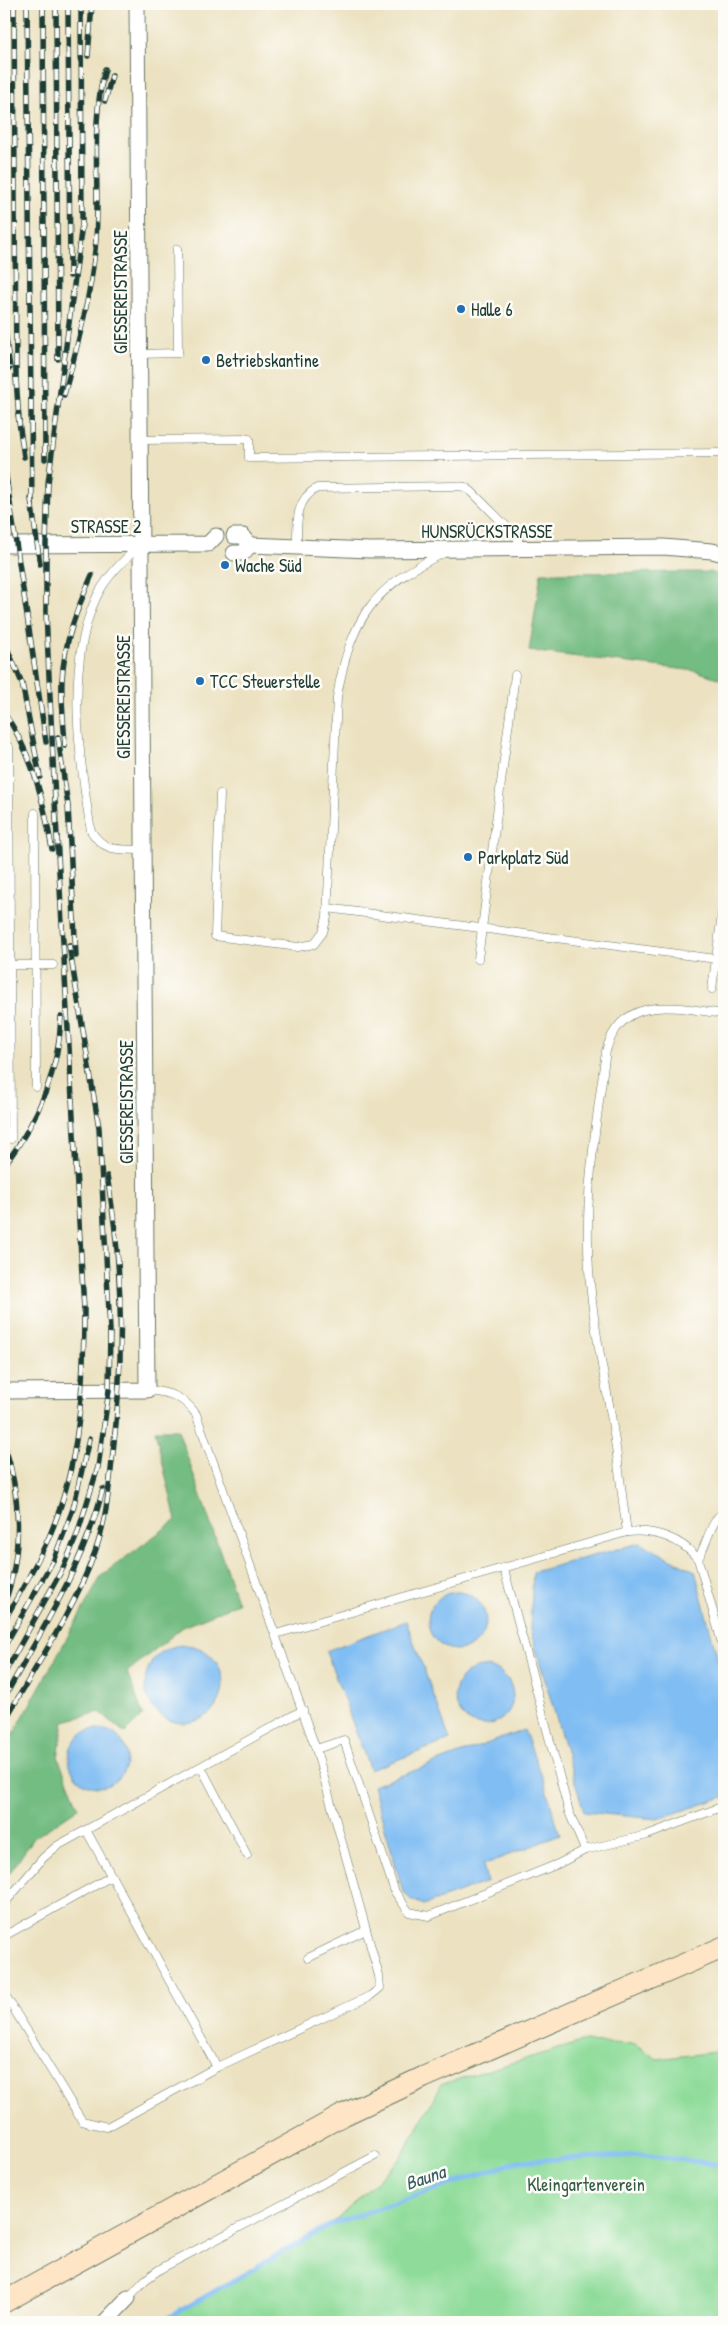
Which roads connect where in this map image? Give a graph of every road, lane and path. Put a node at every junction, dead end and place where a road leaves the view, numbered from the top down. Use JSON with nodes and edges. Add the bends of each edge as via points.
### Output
{"nodes":[{"id":1,"x":138,"y":4,"type":"edge"},
{"id":2,"x":176,"y":249,"type":"dead end"},
{"id":3,"x":139,"y":354,"type":"junction"},
{"id":4,"x":139,"y":440,"type":"junction"},
{"id":5,"x":724,"y":453,"type":"edge"},
{"id":6,"x":234,"y":536,"type":"dead end"},
{"id":7,"x":213,"y":544,"type":"dead end"},
{"id":8,"x":250,"y":544,"type":"junction"},
{"id":9,"x":4,"y":545,"type":"edge"},
{"id":10,"x":140,"y":545,"type":"junction"},
{"id":11,"x":297,"y":546,"type":"junction"},
{"id":12,"x":451,"y":550,"type":"junction"},
{"id":13,"x":518,"y":550,"type":"junction"},
{"id":14,"x":234,"y":553,"type":"dead end"},
{"id":15,"x":724,"y":554,"type":"edge"},
{"id":16,"x":515,"y":675,"type":"dead end"},
{"id":17,"x":9,"y":747,"type":"dead end"},
{"id":18,"x":220,"y":794,"type":"dead end"},
{"id":19,"x":35,"y":813,"type":"dead end"},
{"id":20,"x":143,"y":850,"type":"junction"},
{"id":21,"x":724,"y":899,"type":"edge"},
{"id":22,"x":328,"y":908,"type":"junction"},
{"id":23,"x":482,"y":928,"type":"junction"},
{"id":24,"x":478,"y":959,"type":"dead end"},
{"id":25,"x":720,"y":959,"type":"edge"},
{"id":26,"x":7,"y":965,"type":"edge"},
{"id":27,"x":36,"y":965,"type":"junction"},
{"id":28,"x":53,"y":965,"type":"dead end"},
{"id":29,"x":712,"y":989,"type":"dead end"},
{"id":30,"x":724,"y":1014,"type":"edge"},
{"id":31,"x":36,"y":1087,"type":"dead end"},
{"id":32,"x":12,"y":1139,"type":"dead end"},
{"id":33,"x":147,"y":1390,"type":"junction"},
{"id":34,"x":4,"y":1391,"type":"edge"},
{"id":35,"x":724,"y":1511,"type":"edge"},
{"id":36,"x":627,"y":1532,"type":"junction"},
{"id":37,"x":698,"y":1559,"type":"junction"},
{"id":38,"x":504,"y":1569,"type":"junction"},
{"id":39,"x":276,"y":1634,"type":"junction"},
{"id":40,"x":724,"y":1650,"type":"edge"},
{"id":41,"x":303,"y":1710,"type":"junction"},
{"id":42,"x":316,"y":1749,"type":"junction"},
{"id":43,"x":201,"y":1767,"type":"junction"},
{"id":44,"x":724,"y":1806,"type":"edge"},
{"id":45,"x":86,"y":1830,"type":"junction"},
{"id":46,"x":585,"y":1850,"type":"junction"},
{"id":47,"x":247,"y":1855,"type":"dead end"},
{"id":48,"x":112,"y":1876,"type":"junction"},
{"id":49,"x":4,"y":1904,"type":"edge"},
{"id":50,"x":366,"y":1930,"type":"junction"},
{"id":51,"x":4,"y":1936,"type":"edge"},
{"id":52,"x":724,"y":1947,"type":"edge"},
{"id":53,"x":308,"y":1958,"type":"dead end"},
{"id":54,"x":4,"y":1993,"type":"edge"},
{"id":55,"x":217,"y":2067,"type":"junction"},
{"id":56,"x":375,"y":2156,"type":"dead end"},
{"id":57,"x":128,"y":2298,"type":"joint"},
{"id":58,"x":4,"y":2302,"type":"edge"},
{"id":59,"x":106,"y":2322,"type":"edge"}],
"edges":[{"from":1,"to":3,"type":"street","name":"GIESSEREISTRASSE"},
{"from":2,"to":3,"type":"lane","via":[[178,353]]},
{"from":3,"to":4,"type":"street","name":"GIESSEREISTRASSE"},
{"from":4,"to":5,"type":"lane","via":[[249,439],[249,458]]},
{"from":4,"to":10,"type":"street","name":"GIESSEREISTRASSE"},
{"from":6,"to":8,"type":"street","via":[[243,536]]},
{"from":7,"to":10,"type":"street","name":"STRASSE 2"},
{"from":8,"to":11,"type":"street","name":"HUNSRÜCKSTRASSE"},
{"from":8,"to":14,"type":"street","via":[[243,553]]},
{"from":9,"to":10,"type":"street","name":"STRASSE 2"},
{"from":10,"to":20,"type":"street","name":"GIESSEREISTRASSE"},
{"from":10,"to":20,"type":"lane","via":[[116,568],[97,595],[79,660],[79,722],[91,831],[104,846]]},
{"from":11,"to":12,"type":"street","name":"HUNSRÜCKSTRASSE"},
{"from":11,"to":13,"type":"lane","via":[[297,518],[301,504],[308,493],[317,488],[456,486],[472,492],[518,538]]},
{"from":12,"to":13,"type":"street","name":"HUNSRÜCKSTRASSE"},
{"from":12,"to":22,"type":"lane","via":[[398,578],[379,594],[353,634],[343,661],[337,697]]},
{"from":13,"to":15,"type":"street","name":"HUNSRÜCKSTRASSE","via":[[664,547]]},
{"from":16,"to":23,"type":"lane"},
{"from":17,"to":26,"type":"lane"},
{"from":18,"to":22,"type":"lane","via":[[214,936],[298,947],[314,944],[323,932]]},
{"from":19,"to":27,"type":"lane"},
{"from":20,"to":33,"type":"street","name":"GIESSEREISTRASSE"},
{"from":21,"to":25,"type":"lane"},
{"from":22,"to":23,"type":"lane"},
{"from":23,"to":24,"type":"lane"},
{"from":23,"to":25,"type":"lane"},
{"from":25,"to":29,"type":"lane"},
{"from":26,"to":27,"type":"lane"},
{"from":26,"to":32,"type":"lane"},
{"from":27,"to":28,"type":"lane"},
{"from":27,"to":31,"type":"lane"},
{"from":30,"to":36,"type":"lane","via":[[671,1006],[640,1011],[616,1028],[606,1051],[590,1171],[589,1269]]},
{"from":33,"to":34,"type":"street"},
{"from":33,"to":39,"type":"lane","via":[[168,1392],[189,1405],[196,1414]]},
{"from":35,"to":37,"type":"lane","via":[[718,1516]]},
{"from":36,"to":37,"type":"lane","via":[[643,1530],[656,1533],[692,1551]]},
{"from":36,"to":38,"type":"lane"},
{"from":37,"to":40,"type":"lane"},
{"from":38,"to":39,"type":"lane"},
{"from":38,"to":46,"type":"lane","via":[[569,1812]]},
{"from":39,"to":41,"type":"lane"},
{"from":41,"to":42,"type":"lane"},
{"from":41,"to":43,"type":"lane"},
{"from":42,"to":46,"type":"lane","via":[[344,1740],[395,1892],[409,1912],[429,1916]]},
{"from":42,"to":50,"type":"lane"},
{"from":43,"to":45,"type":"lane"},
{"from":43,"to":47,"type":"lane"},
{"from":44,"to":46,"type":"lane","via":[[647,1835]]},
{"from":45,"to":48,"type":"lane"},
{"from":45,"to":49,"type":"lane","via":[[43,1858]]},
{"from":48,"to":51,"type":"lane"},
{"from":48,"to":55,"type":"lane"},
{"from":50,"to":53,"type":"lane"},
{"from":50,"to":55,"type":"lane","via":[[380,1988],[370,1996]]},
{"from":52,"to":58,"type":"main road","via":[[341,2116]]},
{"from":54,"to":55,"type":"lane","via":[[82,2121],[107,2126]]},
{"from":56,"to":57,"type":"lane","via":[[160,2269]]},
{"from":57,"to":59,"type":"street"}]}
